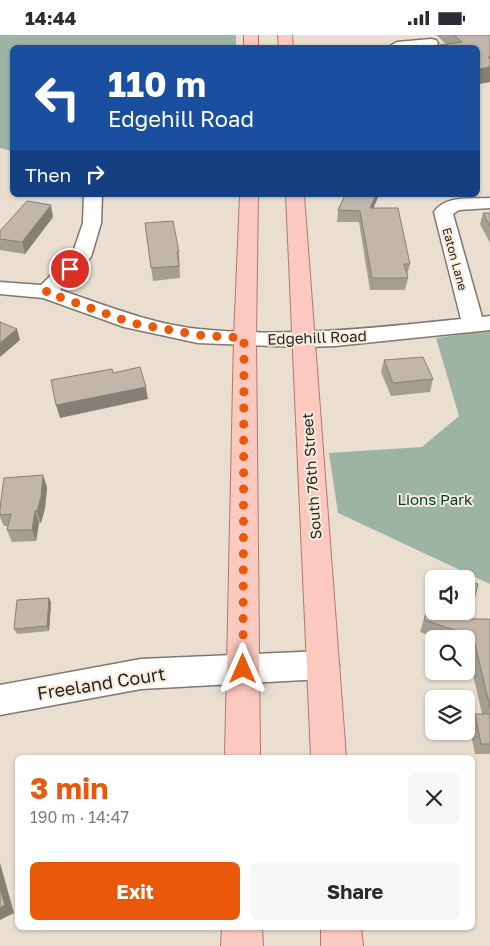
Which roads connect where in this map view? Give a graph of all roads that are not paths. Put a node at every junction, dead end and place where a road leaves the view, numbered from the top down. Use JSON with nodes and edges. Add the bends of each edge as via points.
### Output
{"nodes":[{"id":1,"x":432,"y":43,"type":"dead end"},
{"id":2,"x":409,"y":45,"type":"edge"},
{"id":3,"x":93,"y":197,"type":"edge"},
{"id":4,"x":249,"y":197,"type":"edge"},
{"id":5,"x":295,"y":197,"type":"edge"},
{"id":6,"x":490,"y":203,"type":"edge"},
{"id":7,"x":0,"y":288,"type":"edge"},
{"id":8,"x":46,"y":292,"type":"junction"},
{"id":9,"x":482,"y":323,"type":"edge"},
{"id":10,"x":244,"y":338,"type":"junction"},
{"id":11,"x":303,"y":340,"type":"junction"},
{"id":12,"x":323,"y":665,"type":"junction"},
{"id":13,"x":243,"y":669,"type":"junction"},
{"id":14,"x":0,"y":700,"type":"edge"},
{"id":15,"x":243,"y":755,"type":"edge"},
{"id":16,"x":329,"y":755,"type":"edge"},
{"id":17,"x":242,"y":930,"type":"edge"},
{"id":18,"x":341,"y":930,"type":"edge"},
{"id":19,"x":242,"y":946,"type":"edge"},
{"id":20,"x":342,"y":946,"type":"edge"}],
"edges":[{"from":1,"to":2,"type":"street"},
{"from":3,"to":8,"type":"street","via":[[92,223],[82,257]]},
{"from":4,"to":10,"type":"main road"},
{"from":5,"to":11,"type":"main road","name":"South 76th Street"},
{"from":6,"to":9,"type":"street","name":"Eaton Lane","via":[[456,205],[442,212]]},
{"from":7,"to":8,"type":"street","name":"Edgehill Road"},
{"from":8,"to":10,"type":"street","name":"Edgehill Road","via":[[132,323],[198,335]]},
{"from":9,"to":11,"type":"street","name":"Edgehill Road"},
{"from":10,"to":11,"type":"street","name":"Edgehill Road"},
{"from":10,"to":13,"type":"main road"},
{"from":11,"to":12,"type":"main road","name":"South 76th Street"},
{"from":12,"to":13,"type":"street","name":"Freeland Court"},
{"from":12,"to":16,"type":"main road","name":"South 76th Street"},
{"from":13,"to":14,"type":"street","name":"Freeland Court","via":[[141,674]]},
{"from":13,"to":15,"type":"main road"},
{"from":17,"to":19,"type":"main road"},
{"from":18,"to":20,"type":"main road"}]}
